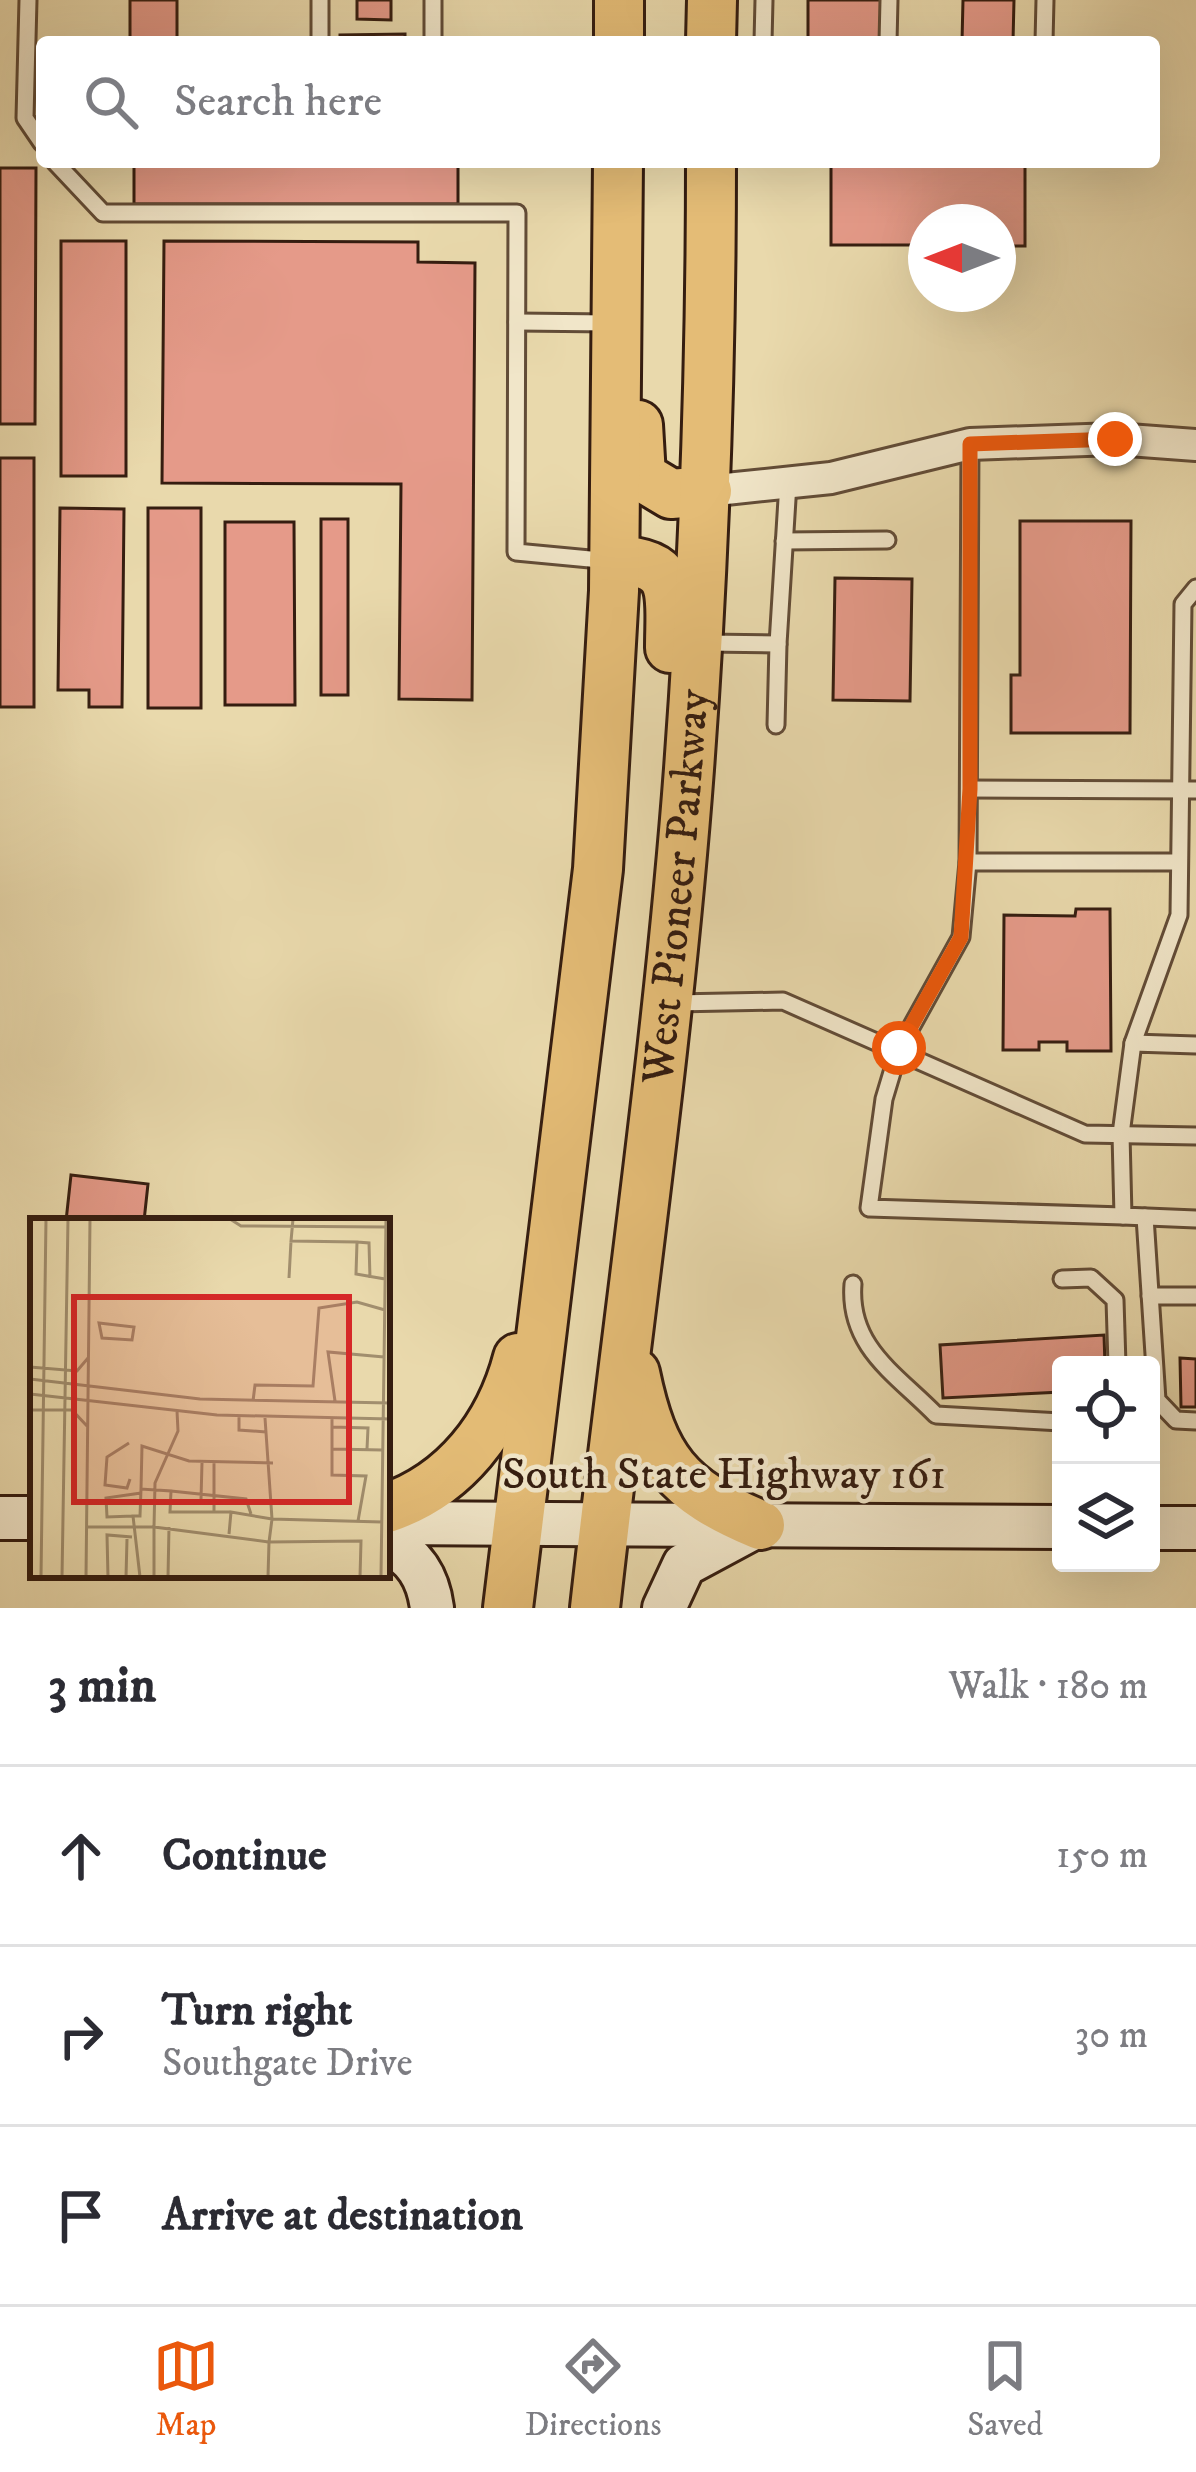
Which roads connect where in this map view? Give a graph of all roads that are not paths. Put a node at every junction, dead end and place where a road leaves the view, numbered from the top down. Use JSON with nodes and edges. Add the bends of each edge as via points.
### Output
{"nodes":[{"id":1,"x":28,"y":0,"type":"edge"},
{"id":2,"x":320,"y":0,"type":"edge"},
{"id":3,"x":433,"y":0,"type":"edge"},
{"id":4,"x":619,"y":0,"type":"edge"},
{"id":5,"x":712,"y":0,"type":"edge"},
{"id":6,"x":764,"y":0,"type":"edge"},
{"id":7,"x":889,"y":0,"type":"edge"},
{"id":8,"x":1045,"y":0,"type":"edge"},
{"id":9,"x":320,"y":36,"type":"edge"},
{"id":10,"x":433,"y":36,"type":"edge"},
{"id":11,"x":619,"y":36,"type":"edge"},
{"id":12,"x":711,"y":36,"type":"edge"},
{"id":13,"x":763,"y":36,"type":"edge"},
{"id":14,"x":888,"y":36,"type":"edge"},
{"id":15,"x":1044,"y":36,"type":"edge"},
{"id":16,"x":36,"y":134,"type":"edge"},
{"id":17,"x":61,"y":168,"type":"edge"},
{"id":18,"x":618,"y":168,"type":"edge"},
{"id":19,"x":640,"y":168,"type":"edge"},
{"id":20,"x":711,"y":168,"type":"edge"},
{"id":21,"x":517,"y":322,"type":"junction"},
{"id":22,"x":617,"y":323,"type":"junction"},
{"id":23,"x":970,"y":444,"type":"junction"},
{"id":24,"x":1196,"y":445,"type":"edge"},
{"id":25,"x":788,"y":483,"type":"junction"},
{"id":26,"x":707,"y":491,"type":"junction"},
{"id":27,"x":887,"y":539,"type":"dead end"},
{"id":28,"x":784,"y":541,"type":"junction"},
{"id":29,"x":614,"y":561,"type":"junction"},
{"id":30,"x":1196,"y":588,"type":"edge"},
{"id":31,"x":697,"y":643,"type":"junction"},
{"id":32,"x":778,"y":644,"type":"junction"},
{"id":33,"x":776,"y":725,"type":"dead end"},
{"id":34,"x":970,"y":789,"type":"junction"},
{"id":35,"x":1188,"y":790,"type":"edge"},
{"id":36,"x":682,"y":844,"type":"junction"},
{"id":37,"x":968,"y":862,"type":"junction"},
{"id":38,"x":1179,"y":862,"type":"junction"},
{"id":39,"x":666,"y":1004,"type":"junction"},
{"id":40,"x":1133,"y":1042,"type":"junction"},
{"id":41,"x":1196,"y":1045,"type":"edge"},
{"id":42,"x":899,"y":1048,"type":"junction"},
{"id":43,"x":1121,"y":1134,"type":"junction"},
{"id":44,"x":1196,"y":1136,"type":"edge"},
{"id":45,"x":1124,"y":1216,"type":"junction"},
{"id":46,"x":1145,"y":1217,"type":"junction"},
{"id":47,"x":1196,"y":1219,"type":"edge"},
{"id":48,"x":547,"y":1274,"type":"junction"},
{"id":49,"x":1062,"y":1279,"type":"dead end"},
{"id":50,"x":853,"y":1284,"type":"dead end"},
{"id":51,"x":1150,"y":1296,"type":"junction"},
{"id":52,"x":1196,"y":1296,"type":"edge"},
{"id":53,"x":628,"y":1339,"type":"junction"},
{"id":54,"x":1118,"y":1356,"type":"edge"},
{"id":55,"x":1196,"y":1420,"type":"edge"},
{"id":56,"x":1052,"y":1421,"type":"edge"},
{"id":57,"x":390,"y":1506,"type":"edge"},
{"id":58,"x":390,"y":1523,"type":"edge"},
{"id":59,"x":517,"y":1525,"type":"junction"},
{"id":60,"x":760,"y":1525,"type":"junction"},
{"id":61,"x":604,"y":1527,"type":"junction"},
{"id":62,"x":1052,"y":1527,"type":"edge"},
{"id":63,"x":1160,"y":1528,"type":"edge"},
{"id":64,"x":1196,"y":1528,"type":"edge"},
{"id":65,"x":390,"y":1544,"type":"edge"},
{"id":66,"x":432,"y":1608,"type":"edge"},
{"id":67,"x":508,"y":1608,"type":"edge"},
{"id":68,"x":595,"y":1608,"type":"edge"},
{"id":69,"x":664,"y":1608,"type":"edge"}],
"edges":[{"from":1,"to":16,"type":"lane","via":[[25,118]]},
{"from":2,"to":9,"type":"lane"},
{"from":3,"to":10,"type":"lane"},
{"from":4,"to":11,"type":"main road"},
{"from":5,"to":12,"type":"main road"},
{"from":6,"to":13,"type":"lane"},
{"from":7,"to":14,"type":"lane"},
{"from":8,"to":15,"type":"lane"},
{"from":17,"to":21,"type":"lane","via":[[103,213],[517,213]]},
{"from":18,"to":22,"type":"main road","name":"West Pioneer Parkway"},
{"from":19,"to":26,"type":"main road","via":[[641,476],[670,494]]},
{"from":20,"to":26,"type":"main road","name":"West Pioneer Parkway"},
{"from":21,"to":22,"type":"lane"},
{"from":21,"to":29,"type":"lane","via":[[516,552]]},
{"from":22,"to":29,"type":"main road","name":"West Pioneer Parkway"},
{"from":23,"to":24,"type":"street"},
{"from":23,"to":25,"type":"street"},
{"from":23,"to":34,"type":"lane"},
{"from":25,"to":26,"type":"street"},
{"from":25,"to":28,"type":"lane"},
{"from":26,"to":31,"type":"main road","name":"West Pioneer Parkway"},
{"from":27,"to":28,"type":"lane"},
{"from":28,"to":32,"type":"lane"},
{"from":29,"to":36,"type":"main road","via":[[654,566],[670,592],[669,744]]},
{"from":29,"to":48,"type":"main road","name":"West Pioneer Parkway","via":[[598,869]]},
{"from":30,"to":35,"type":"lane","via":[[1183,604]]},
{"from":31,"to":32,"type":"lane"},
{"from":31,"to":36,"type":"main road","name":"West Pioneer Parkway"},
{"from":32,"to":33,"type":"lane"},
{"from":34,"to":35,"type":"lane"},
{"from":34,"to":37,"type":"lane"},
{"from":35,"to":38,"type":"lane"},
{"from":36,"to":39,"type":"main road","name":"West Pioneer Parkway"},
{"from":37,"to":38,"type":"lane"},
{"from":37,"to":42,"type":"lane","via":[[961,937]]},
{"from":38,"to":40,"type":"lane","via":[[1179,915]]},
{"from":39,"to":42,"type":"lane","via":[[784,1001]]},
{"from":39,"to":53,"type":"main road","name":"West Pioneer Parkway"},
{"from":40,"to":41,"type":"lane"},
{"from":40,"to":43,"type":"lane"},
{"from":42,"to":43,"type":"lane","via":[[1085,1134]]},
{"from":42,"to":45,"type":"lane","via":[[869,1208]]},
{"from":43,"to":44,"type":"lane"},
{"from":43,"to":45,"type":"lane"},
{"from":45,"to":46,"type":"lane"},
{"from":46,"to":47,"type":"lane"},
{"from":46,"to":51,"type":"lane"},
{"from":48,"to":57,"type":"main road","via":[[499,1414],[449,1475]]},
{"from":48,"to":59,"type":"main road","name":"West Pioneer Parkway"},
{"from":49,"to":54,"type":"lane","via":[[1091,1278],[1115,1300]]},
{"from":50,"to":56,"type":"lane","via":[[850,1314],[860,1337],[936,1415]]},
{"from":51,"to":52,"type":"lane"},
{"from":51,"to":55,"type":"lane","via":[[1156,1400],[1176,1420]]},
{"from":53,"to":60,"type":"main road","via":[[658,1453],[710,1504]]},
{"from":53,"to":61,"type":"main road","name":"West Pioneer Parkway"},
{"from":58,"to":59,"type":"main road","name":"South State Highway 161"},
{"from":59,"to":61,"type":"main road","name":"South State Highway 161"},
{"from":59,"to":67,"type":"main road","name":"West Pioneer Parkway"},
{"from":60,"to":61,"type":"main road","name":"South State Highway 161"},
{"from":60,"to":62,"type":"main road","name":"South State Highway 161"},
{"from":60,"to":69,"type":"main road","via":[[684,1565]]},
{"from":61,"to":68,"type":"main road","name":"West Pioneer Parkway"},
{"from":63,"to":64,"type":"main road"},
{"from":65,"to":66,"type":"main road","via":[[408,1553],[430,1586]]}]}
